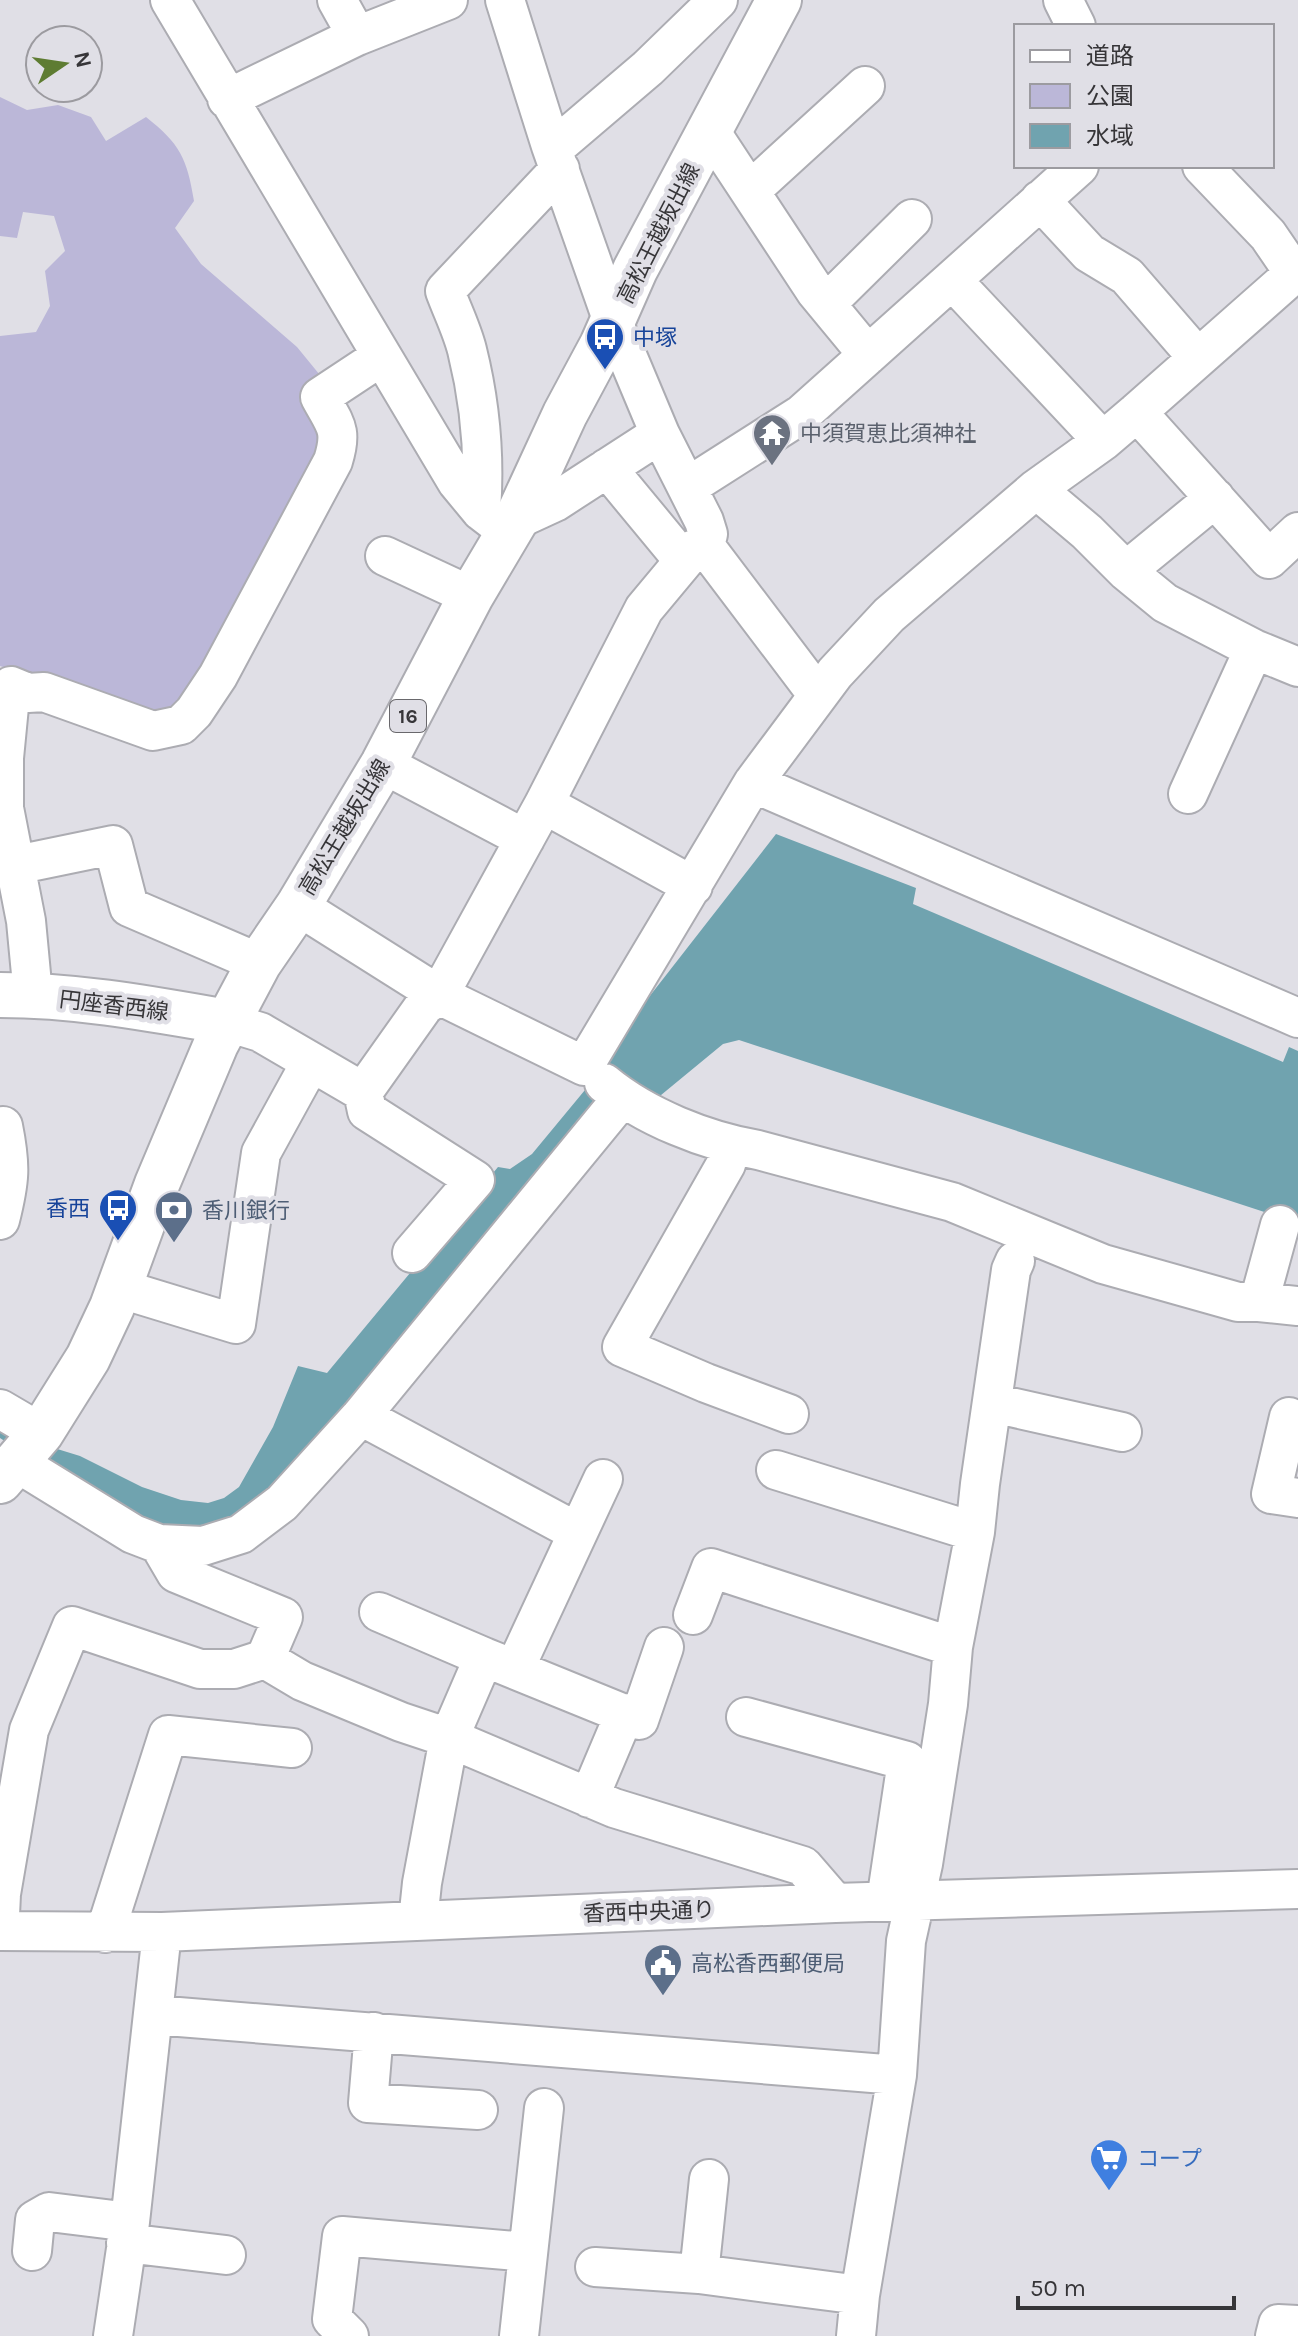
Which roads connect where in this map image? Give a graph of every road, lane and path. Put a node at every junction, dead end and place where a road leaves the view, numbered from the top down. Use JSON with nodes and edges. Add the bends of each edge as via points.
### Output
{"nodes":[{"id":1,"x":170,"y":0,"type":"edge"},
{"id":2,"x":337,"y":0,"type":"edge"},
{"id":3,"x":448,"y":0,"type":"edge"},
{"id":4,"x":505,"y":0,"type":"edge"},
{"id":5,"x":718,"y":0,"type":"edge"},
{"id":6,"x":779,"y":0,"type":"edge"},
{"id":7,"x":1063,"y":0,"type":"edge"},
{"id":8,"x":1075,"y":24,"type":"edge"},
{"id":9,"x":357,"y":36,"type":"junction"},
{"id":10,"x":865,"y":86,"type":"dead end"},
{"id":11,"x":227,"y":99,"type":"junction"},
{"id":12,"x":710,"y":131,"type":"junction"},
{"id":13,"x":556,"y":159,"type":"junction"},
{"id":14,"x":1077,"y":168,"type":"edge"},
{"id":15,"x":1204,"y":168,"type":"edge"},
{"id":16,"x":750,"y":191,"type":"junction"},
{"id":17,"x":1040,"y":200,"type":"junction"},
{"id":18,"x":912,"y":219,"type":"dead end"},
{"id":19,"x":1296,"y":272,"type":"edge"},
{"id":20,"x":952,"y":280,"type":"junction"},
{"id":21,"x":826,"y":304,"type":"junction"},
{"id":22,"x":613,"y":322,"type":"junction"},
{"id":23,"x":868,"y":355,"type":"junction"},
{"id":24,"x":382,"y":356,"type":"junction"},
{"id":25,"x":1198,"y":358,"type":"junction"},
{"id":26,"x":1137,"y":412,"type":"junction"},
{"id":27,"x":660,"y":434,"type":"junction"},
{"id":28,"x":1103,"y":441,"type":"junction"},
{"id":29,"x":607,"y":468,"type":"junction"},
{"id":30,"x":689,"y":486,"type":"junction"},
{"id":31,"x":1036,"y":489,"type":"junction"},
{"id":32,"x":1215,"y":498,"type":"junction"},
{"id":33,"x":501,"y":520,"type":"junction"},
{"id":34,"x":1298,"y":532,"type":"edge"},
{"id":35,"x":694,"y":553,"type":"junction"},
{"id":36,"x":385,"y":556,"type":"dead end"},
{"id":37,"x":1284,"y":566,"type":"edge"},
{"id":38,"x":1126,"y":571,"type":"junction"},
{"id":39,"x":471,"y":596,"type":"junction"},
{"id":40,"x":1254,"y":649,"type":"junction"},
{"id":41,"x":1298,"y":667,"type":"edge"},
{"id":42,"x":817,"y":694,"type":"junction"},
{"id":43,"x":383,"y":764,"type":"junction"},
{"id":44,"x":753,"y":783,"type":"junction"},
{"id":45,"x":1188,"y":794,"type":"dead end"},
{"id":46,"x":544,"y":804,"type":"junction"},
{"id":47,"x":525,"y":839,"type":"junction"},
{"id":48,"x":16,"y":865,"type":"junction"},
{"id":49,"x":693,"y":886,"type":"junction"},
{"id":50,"x":298,"y":906,"type":"junction"},
{"id":51,"x":259,"y":963,"type":"junction"},
{"id":52,"x":16,"y":995,"type":"edge"},
{"id":53,"x":439,"y":995,"type":"junction"},
{"id":54,"x":1298,"y":1018,"type":"edge"},
{"id":55,"x":227,"y":1022,"type":"junction"},
{"id":56,"x":311,"y":1062,"type":"junction"},
{"id":57,"x":605,"y":1084,"type":"junction"},
{"id":58,"x":363,"y":1092,"type":"junction"},
{"id":59,"x":3,"y":1126,"type":"dead end"},
{"id":60,"x":732,"y":1145,"type":"junction"},
{"id":61,"x":0,"y":1220,"type":"edge"},
{"id":62,"x":1280,"y":1225,"type":"dead end"},
{"id":63,"x":412,"y":1253,"type":"dead end"},
{"id":64,"x":1015,"y":1261,"type":"dead end"},
{"id":65,"x":118,"y":1288,"type":"junction"},
{"id":66,"x":1259,"y":1302,"type":"junction"},
{"id":67,"x":1298,"y":1306,"type":"edge"},
{"id":68,"x":993,"y":1403,"type":"junction"},
{"id":69,"x":0,"y":1409,"type":"edge"},
{"id":70,"x":789,"y":1414,"type":"dead end"},
{"id":71,"x":361,"y":1416,"type":"junction"},
{"id":72,"x":1289,"y":1417,"type":"dead end"},
{"id":73,"x":1122,"y":1432,"type":"dead end"},
{"id":74,"x":19,"y":1458,"type":"edge"},
{"id":75,"x":776,"y":1470,"type":"dead end"},
{"id":76,"x":603,"y":1479,"type":"dead end"},
{"id":77,"x":1298,"y":1498,"type":"edge"},
{"id":78,"x":577,"y":1532,"type":"junction"},
{"id":79,"x":975,"y":1532,"type":"junction"},
{"id":80,"x":159,"y":1544,"type":"junction"},
{"id":81,"x":379,"y":1612,"type":"dead end"},
{"id":82,"x":693,"y":1615,"type":"dead end"},
{"id":83,"x":664,"y":1647,"type":"dead end"},
{"id":84,"x":953,"y":1647,"type":"junction"},
{"id":85,"x":265,"y":1659,"type":"junction"},
{"id":86,"x":499,"y":1662,"type":"junction"},
{"id":87,"x":625,"y":1713,"type":"junction"},
{"id":88,"x":746,"y":1717,"type":"dead end"},
{"id":89,"x":449,"y":1738,"type":"junction"},
{"id":90,"x":292,"y":1748,"type":"dead end"},
{"id":91,"x":589,"y":1798,"type":"junction"},
{"id":92,"x":1298,"y":1889,"type":"edge"},
{"id":93,"x":900,"y":1901,"type":"junction"},
{"id":94,"x":835,"y":1903,"type":"junction"},
{"id":95,"x":0,"y":1915,"type":"edge"},
{"id":96,"x":418,"y":1921,"type":"junction"},
{"id":97,"x":0,"y":1931,"type":"edge"},
{"id":98,"x":162,"y":1932,"type":"junction"},
{"id":99,"x":105,"y":1933,"type":"junction"},
{"id":100,"x":154,"y":2015,"type":"junction"},
{"id":101,"x":374,"y":2032,"type":"junction"},
{"id":102,"x":897,"y":2075,"type":"junction"},
{"id":103,"x":544,"y":2108,"type":"dead end"},
{"id":104,"x":478,"y":2110,"type":"dead end"},
{"id":105,"x":709,"y":2179,"type":"dead end"},
{"id":106,"x":128,"y":2233,"type":"junction"},
{"id":107,"x":32,"y":2251,"type":"dead end"},
{"id":108,"x":527,"y":2252,"type":"junction"},
{"id":109,"x":226,"y":2255,"type":"dead end"},
{"id":110,"x":595,"y":2267,"type":"dead end"},
{"id":111,"x":699,"y":2274,"type":"junction"},
{"id":112,"x":860,"y":2295,"type":"junction"},
{"id":113,"x":1298,"y":2325,"type":"edge"},
{"id":114,"x":113,"y":2336,"type":"edge"},
{"id":115,"x":349,"y":2336,"type":"edge"},
{"id":116,"x":519,"y":2336,"type":"edge"},
{"id":117,"x":856,"y":2336,"type":"edge"},
{"id":118,"x":1275,"y":2336,"type":"edge"}],
"edges":[{"from":1,"to":11,"type":"street"},
{"from":2,"to":9,"type":"street"},
{"from":3,"to":9,"type":"street"},
{"from":4,"to":13,"type":"street"},
{"from":5,"to":13,"type":"street"},
{"from":6,"to":12,"type":"main road","name":"高松王越坂出線","number":"16"},
{"from":7,"to":8,"type":"street"},
{"from":9,"to":11,"type":"street"},
{"from":10,"to":16,"type":"street"},
{"from":11,"to":24,"type":"street"},
{"from":12,"to":16,"type":"street"},
{"from":12,"to":22,"type":"main road","name":"高松王越坂出線","number":"16"},
{"from":13,"to":22,"type":"street"},
{"from":13,"to":33,"type":"street","via":[[445,291],[466,347],[478,406],[483,475]]},
{"from":14,"to":17,"type":"street"},
{"from":15,"to":19,"type":"street"},
{"from":16,"to":21,"type":"street"},
{"from":17,"to":20,"type":"street"},
{"from":17,"to":25,"type":"street","via":[[1089,253],[1127,276]]},
{"from":18,"to":21,"type":"street"},
{"from":19,"to":25,"type":"street"},
{"from":20,"to":23,"type":"street"},
{"from":20,"to":28,"type":"street"},
{"from":21,"to":23,"type":"street"},
{"from":22,"to":27,"type":"street"},
{"from":22,"to":33,"type":"main road","name":"高松王越坂出線","number":"16"},
{"from":23,"to":30,"type":"street","via":[[802,414]]},
{"from":24,"to":33,"type":"street","via":[[457,482]]},
{"from":24,"to":48,"type":"street","via":[[320,397],[336,425],[339,441],[333,461],[218,676],[181,725],[153,731],[44,692],[11,686],[4,808]]},
{"from":25,"to":26,"type":"street"},
{"from":26,"to":28,"type":"street"},
{"from":26,"to":32,"type":"street"},
{"from":27,"to":29,"type":"street"},
{"from":27,"to":30,"type":"street"},
{"from":28,"to":31,"type":"street"},
{"from":29,"to":33,"type":"street","via":[[555,502]]},
{"from":29,"to":35,"type":"street"},
{"from":30,"to":35,"type":"street","via":[[708,534]]},
{"from":31,"to":38,"type":"street"},
{"from":31,"to":42,"type":"street","via":[[889,615]]},
{"from":32,"to":37,"type":"street"},
{"from":32,"to":38,"type":"street"},
{"from":33,"to":39,"type":"main road","name":"高松王越坂出線","number":"16"},
{"from":34,"to":37,"type":"street"},
{"from":35,"to":42,"type":"street"},
{"from":35,"to":46,"type":"street","via":[[644,609]]},
{"from":36,"to":39,"type":"street"},
{"from":38,"to":40,"type":"street","via":[[1165,603]]},
{"from":39,"to":43,"type":"main road","name":"高松王越坂出線","number":"16"},
{"from":40,"to":41,"type":"street"},
{"from":40,"to":45,"type":"street"},
{"from":42,"to":44,"type":"street"},
{"from":43,"to":47,"type":"street"},
{"from":43,"to":50,"type":"main road","name":"高松王越坂出線","number":"16"},
{"from":44,"to":49,"type":"street"},
{"from":44,"to":54,"type":"street"},
{"from":46,"to":47,"type":"street"},
{"from":46,"to":49,"type":"street"},
{"from":47,"to":53,"type":"street"},
{"from":48,"to":51,"type":"street","via":[[113,845],[129,907]]},
{"from":48,"to":52,"type":"street","via":[[26,921]]},
{"from":49,"to":57,"type":"street"},
{"from":50,"to":51,"type":"main road","name":"高松王越坂出線","number":"16"},
{"from":50,"to":53,"type":"street"},
{"from":51,"to":55,"type":"main road","name":"高松王越坂出線","number":"16"},
{"from":52,"to":55,"type":"main road","name":"円座香西線","via":[[136,1006]]},
{"from":53,"to":57,"type":"street"},
{"from":53,"to":58,"type":"street","via":[[424,1006]]},
{"from":55,"to":56,"type":"street","via":[[260,1032]]},
{"from":55,"to":65,"type":"main road","name":"高松王越坂出線","number":"16"},
{"from":56,"to":58,"type":"street"},
{"from":56,"to":65,"type":"street","via":[[261,1153],[236,1324]]},
{"from":57,"to":60,"type":"street","via":[[686,1129]]},
{"from":57,"to":71,"type":"street"},
{"from":58,"to":63,"type":"street","via":[[367,1111],[475,1180]]},
{"from":59,"to":61,"type":"street","via":[[10,1179]]},
{"from":60,"to":66,"type":"street","via":[[952,1202],[1103,1264],[1238,1302]]},
{"from":60,"to":70,"type":"street","via":[[622,1347]]},
{"from":62,"to":66,"type":"street"},
{"from":64,"to":68,"type":"street"},
{"from":65,"to":74,"type":"main road","name":"高松王越坂出線","number":"16","via":[[88,1358]]},
{"from":66,"to":67,"type":"street"},
{"from":68,"to":73,"type":"street"},
{"from":68,"to":79,"type":"street"},
{"from":69,"to":74,"type":"street"},
{"from":71,"to":78,"type":"street"},
{"from":71,"to":80,"type":"street","via":[[282,1503],[241,1534],[203,1546]]},
{"from":72,"to":77,"type":"street","via":[[1271,1494]]},
{"from":74,"to":80,"type":"street","via":[[133,1534]]},
{"from":75,"to":79,"type":"street"},
{"from":76,"to":78,"type":"street"},
{"from":78,"to":86,"type":"street"},
{"from":79,"to":84,"type":"street"},
{"from":80,"to":85,"type":"street","via":[[176,1573],[283,1617]]},
{"from":81,"to":86,"type":"street"},
{"from":82,"to":84,"type":"street","via":[[711,1568]]},
{"from":83,"to":87,"type":"street","via":[[639,1720]]},
{"from":84,"to":93,"type":"street","via":[[946,1718]]},
{"from":85,"to":89,"type":"street","via":[[302,1681]]},
{"from":85,"to":95,"type":"street","via":[[234,1669],[200,1669],[72,1626],[29,1730]]},
{"from":86,"to":87,"type":"street"},
{"from":86,"to":89,"type":"street"},
{"from":87,"to":91,"type":"street"},
{"from":88,"to":93,"type":"street","via":[[907,1761]]},
{"from":89,"to":91,"type":"street"},
{"from":89,"to":96,"type":"street"},
{"from":90,"to":99,"type":"street","via":[[168,1735]]},
{"from":91,"to":94,"type":"street","via":[[803,1866]]},
{"from":92,"to":93,"type":"street","name":"香西中央通り"},
{"from":93,"to":94,"type":"street","name":"香西中央通り"},
{"from":93,"to":102,"type":"street","via":[[906,1941]]},
{"from":94,"to":96,"type":"street","name":"香西中央通り"},
{"from":96,"to":98,"type":"street","name":"香西中央通り"},
{"from":97,"to":99,"type":"street","name":"香西中央通り"},
{"from":98,"to":99,"type":"street","name":"香西中央通り"},
{"from":98,"to":100,"type":"street"},
{"from":100,"to":101,"type":"street"},
{"from":100,"to":106,"type":"street"},
{"from":101,"to":102,"type":"street"},
{"from":101,"to":104,"type":"street","via":[[368,2103]]},
{"from":102,"to":112,"type":"street"},
{"from":103,"to":108,"type":"street"},
{"from":105,"to":111,"type":"street"},
{"from":106,"to":107,"type":"street","via":[[49,2212],[35,2220]]},
{"from":106,"to":109,"type":"street"},
{"from":106,"to":114,"type":"street"},
{"from":108,"to":115,"type":"street","via":[[342,2236],[332,2319]]},
{"from":108,"to":116,"type":"street"},
{"from":110,"to":111,"type":"street"},
{"from":111,"to":112,"type":"street"},
{"from":112,"to":117,"type":"street"},
{"from":113,"to":118,"type":"street","via":[[1278,2324]]}]}
